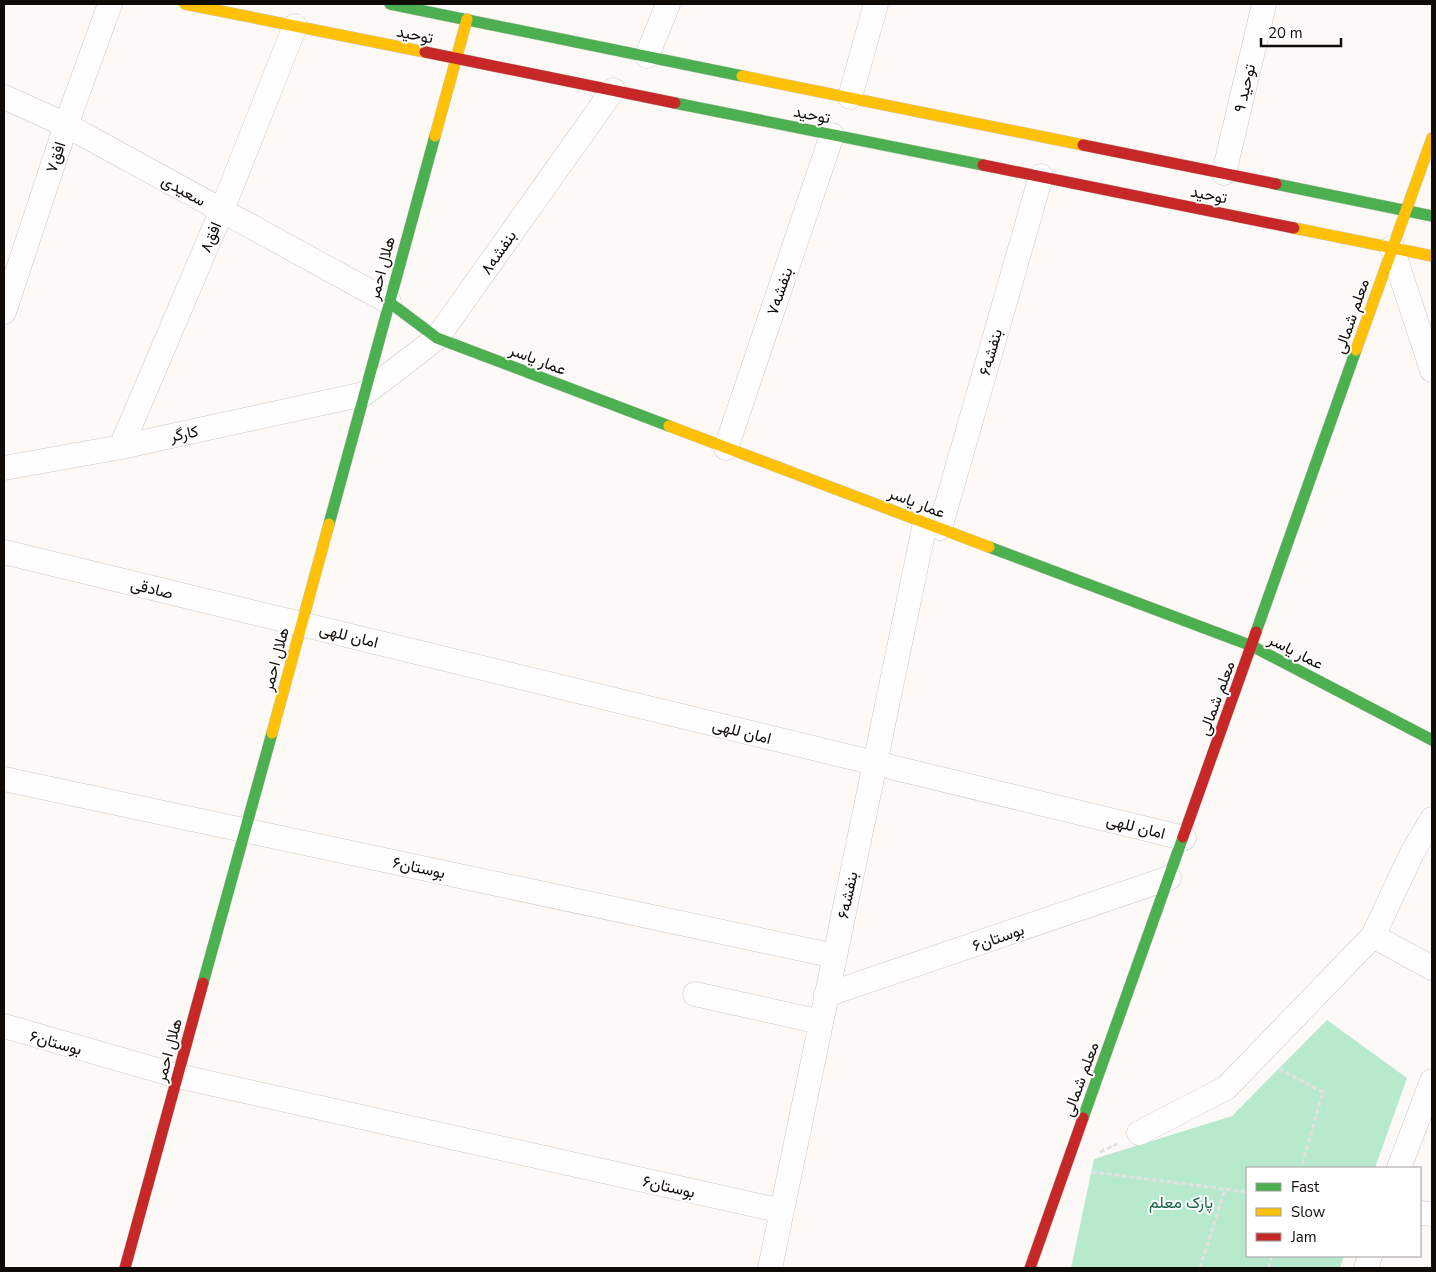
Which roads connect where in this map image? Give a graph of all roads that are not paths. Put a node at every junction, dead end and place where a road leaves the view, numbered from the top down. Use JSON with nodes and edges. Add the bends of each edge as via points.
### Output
{"nodes":[{"id":1,"x":110,"y":4,"type":"edge"},
{"id":2,"x":184,"y":4,"type":"edge"},
{"id":3,"x":390,"y":4,"type":"edge"},
{"id":4,"x":668,"y":4,"type":"edge"},
{"id":5,"x":876,"y":4,"type":"edge"},
{"id":6,"x":1264,"y":4,"type":"edge"},
{"id":7,"x":469,"y":12,"type":"edge"},
{"id":8,"x":294,"y":26,"type":"junction"},
{"id":9,"x":647,"y":56,"type":"junction"},
{"id":10,"x":456,"y":59,"type":"junction"},
{"id":11,"x":613,"y":90,"type":"junction"},
{"id":12,"x":4,"y":97,"type":"edge"},
{"id":13,"x":850,"y":97,"type":"junction"},
{"id":14,"x":66,"y":125,"type":"junction"},
{"id":15,"x":832,"y":134,"type":"junction"},
{"id":16,"x":1432,"y":138,"type":"edge"},
{"id":17,"x":1224,"y":173,"type":"junction"},
{"id":18,"x":1041,"y":176,"type":"junction"},
{"id":19,"x":222,"y":210,"type":"junction"},
{"id":20,"x":1407,"y":210,"type":"junction"},
{"id":21,"x":1432,"y":216,"type":"edge"},
{"id":22,"x":1392,"y":248,"type":"junction"},
{"id":23,"x":1432,"y":256,"type":"edge"},
{"id":24,"x":389,"y":302,"type":"junction"},
{"id":25,"x":4,"y":312,"type":"edge"},
{"id":26,"x":437,"y":338,"type":"junction"},
{"id":27,"x":1432,"y":370,"type":"edge"},
{"id":28,"x":364,"y":394,"type":"junction"},
{"id":29,"x":121,"y":447,"type":"junction"},
{"id":30,"x":726,"y":448,"type":"junction"},
{"id":31,"x":4,"y":468,"type":"edge"},
{"id":32,"x":932,"y":525,"type":"junction"},
{"id":33,"x":4,"y":552,"type":"edge"},
{"id":34,"x":301,"y":624,"type":"junction"},
{"id":35,"x":1252,"y":646,"type":"junction"},
{"id":36,"x":1429,"y":735,"type":"edge"},
{"id":37,"x":875,"y":763,"type":"junction"},
{"id":38,"x":4,"y":779,"type":"edge"},
{"id":39,"x":1432,"y":819,"type":"edge"},
{"id":40,"x":245,"y":830,"type":"junction"},
{"id":41,"x":1184,"y":838,"type":"junction"},
{"id":42,"x":1169,"y":878,"type":"junction"},
{"id":43,"x":1373,"y":936,"type":"junction"},
{"id":44,"x":835,"y":956,"type":"junction"},
{"id":45,"x":1432,"y":968,"type":"edge"},
{"id":46,"x":695,"y":994,"type":"dead end"},
{"id":47,"x":826,"y":996,"type":"junction"},
{"id":48,"x":821,"y":1022,"type":"junction"},
{"id":49,"x":4,"y":1026,"type":"edge"},
{"id":50,"x":178,"y":1076,"type":"junction"},
{"id":51,"x":1432,"y":1081,"type":"edge"},
{"id":52,"x":1140,"y":1133,"type":"road end"},
{"id":53,"x":1399,"y":1167,"type":"edge"},
{"id":54,"x":782,"y":1211,"type":"junction"},
{"id":55,"x":125,"y":1268,"type":"edge"},
{"id":56,"x":770,"y":1268,"type":"edge"},
{"id":57,"x":1030,"y":1268,"type":"edge"}],
"edges":[{"from":1,"to":14,"type":"street","name":"افق۷"},
{"from":2,"to":8,"type":"street","name":"توحید"},
{"from":3,"to":7,"type":"street","name":"توحید"},
{"from":4,"to":9,"type":"street"},
{"from":5,"to":13,"type":"street"},
{"from":6,"to":17,"type":"street","name":"توحید ۹"},
{"from":7,"to":9,"type":"street","name":"توحید"},
{"from":7,"to":10,"type":"street","name":"هلال احمر"},
{"from":8,"to":10,"type":"street","name":"توحید"},
{"from":8,"to":19,"type":"street","name":"افق۸"},
{"from":9,"to":13,"type":"street","name":"توحید"},
{"from":10,"to":11,"type":"street","name":"توحید"},
{"from":10,"to":24,"type":"street","name":"هلال احمر"},
{"from":11,"to":15,"type":"street","name":"توحید"},
{"from":11,"to":26,"type":"street","name":"بنفشه۸"},
{"from":12,"to":14,"type":"street","name":"سعیدی"},
{"from":13,"to":17,"type":"street","name":"توحید"},
{"from":14,"to":19,"type":"street","name":"سعیدی"},
{"from":14,"to":25,"type":"street","name":"افق۷"},
{"from":15,"to":18,"type":"street","name":"توحید"},
{"from":15,"to":30,"type":"street","name":"بنفشه۷"},
{"from":16,"to":20,"type":"street","name":"معلم شمالی"},
{"from":17,"to":20,"type":"street","name":"توحید"},
{"from":18,"to":22,"type":"street","name":"توحید"},
{"from":18,"to":32,"type":"street","name":"بنفشه۶"},
{"from":19,"to":24,"type":"street","name":"سعیدی"},
{"from":19,"to":29,"type":"street","name":"افق۸"},
{"from":20,"to":21,"type":"street","name":"توحید"},
{"from":20,"to":22,"type":"street","name":"معلم شمالی"},
{"from":22,"to":23,"type":"street","name":"توحید"},
{"from":22,"to":27,"type":"street"},
{"from":22,"to":35,"type":"street","name":"معلم شمالی"},
{"from":24,"to":26,"type":"street","name":"عمار یاسر"},
{"from":24,"to":28,"type":"street","name":"هلال احمر"},
{"from":26,"to":28,"type":"street","name":"بنفشه۸"},
{"from":26,"to":30,"type":"street","name":"عمار یاسر"},
{"from":28,"to":29,"type":"street","name":"کارگر"},
{"from":28,"to":34,"type":"street","name":"هلال احمر"},
{"from":29,"to":31,"type":"street","name":"کارگر"},
{"from":30,"to":32,"type":"street","name":"عمار یاسر"},
{"from":32,"to":35,"type":"street","name":"عمار یاسر"},
{"from":32,"to":37,"type":"street","name":"بنفشه۶"},
{"from":33,"to":34,"type":"street","name":"صادقی"},
{"from":34,"to":37,"type":"street","name":"امان للهی"},
{"from":34,"to":40,"type":"street","name":"هلال احمر"},
{"from":35,"to":36,"type":"street","name":"عمار یاسر"},
{"from":35,"to":41,"type":"street","name":"معلم شمالی"},
{"from":37,"to":41,"type":"street","name":"امان للهی"},
{"from":37,"to":44,"type":"street","name":"بنفشه۶"},
{"from":38,"to":40,"type":"street","name":"بوستان۶"},
{"from":39,"to":43,"type":"street","via":[[1412,853]]},
{"from":40,"to":44,"type":"street","name":"بوستان۶"},
{"from":40,"to":50,"type":"street","name":"هلال احمر"},
{"from":41,"to":42,"type":"street","name":"معلم شمالی"},
{"from":42,"to":47,"type":"street","name":"بوستان۶"},
{"from":42,"to":57,"type":"street","name":"معلم شمالی"},
{"from":43,"to":45,"type":"street"},
{"from":43,"to":52,"type":"street","via":[[1226,1088]]},
{"from":44,"to":47,"type":"street","name":"بنفشه۶"},
{"from":46,"to":48,"type":"street"},
{"from":47,"to":48,"type":"street","name":"بنفشه۶"},
{"from":48,"to":54,"type":"street","name":"بنفشه۶"},
{"from":49,"to":50,"type":"street","name":"بوستان۶"},
{"from":50,"to":54,"type":"street","name":"بوستان۶"},
{"from":50,"to":55,"type":"street","name":"هلال احمر"},
{"from":51,"to":53,"type":"street"},
{"from":54,"to":56,"type":"street","name":"بنفشه۶"}]}
